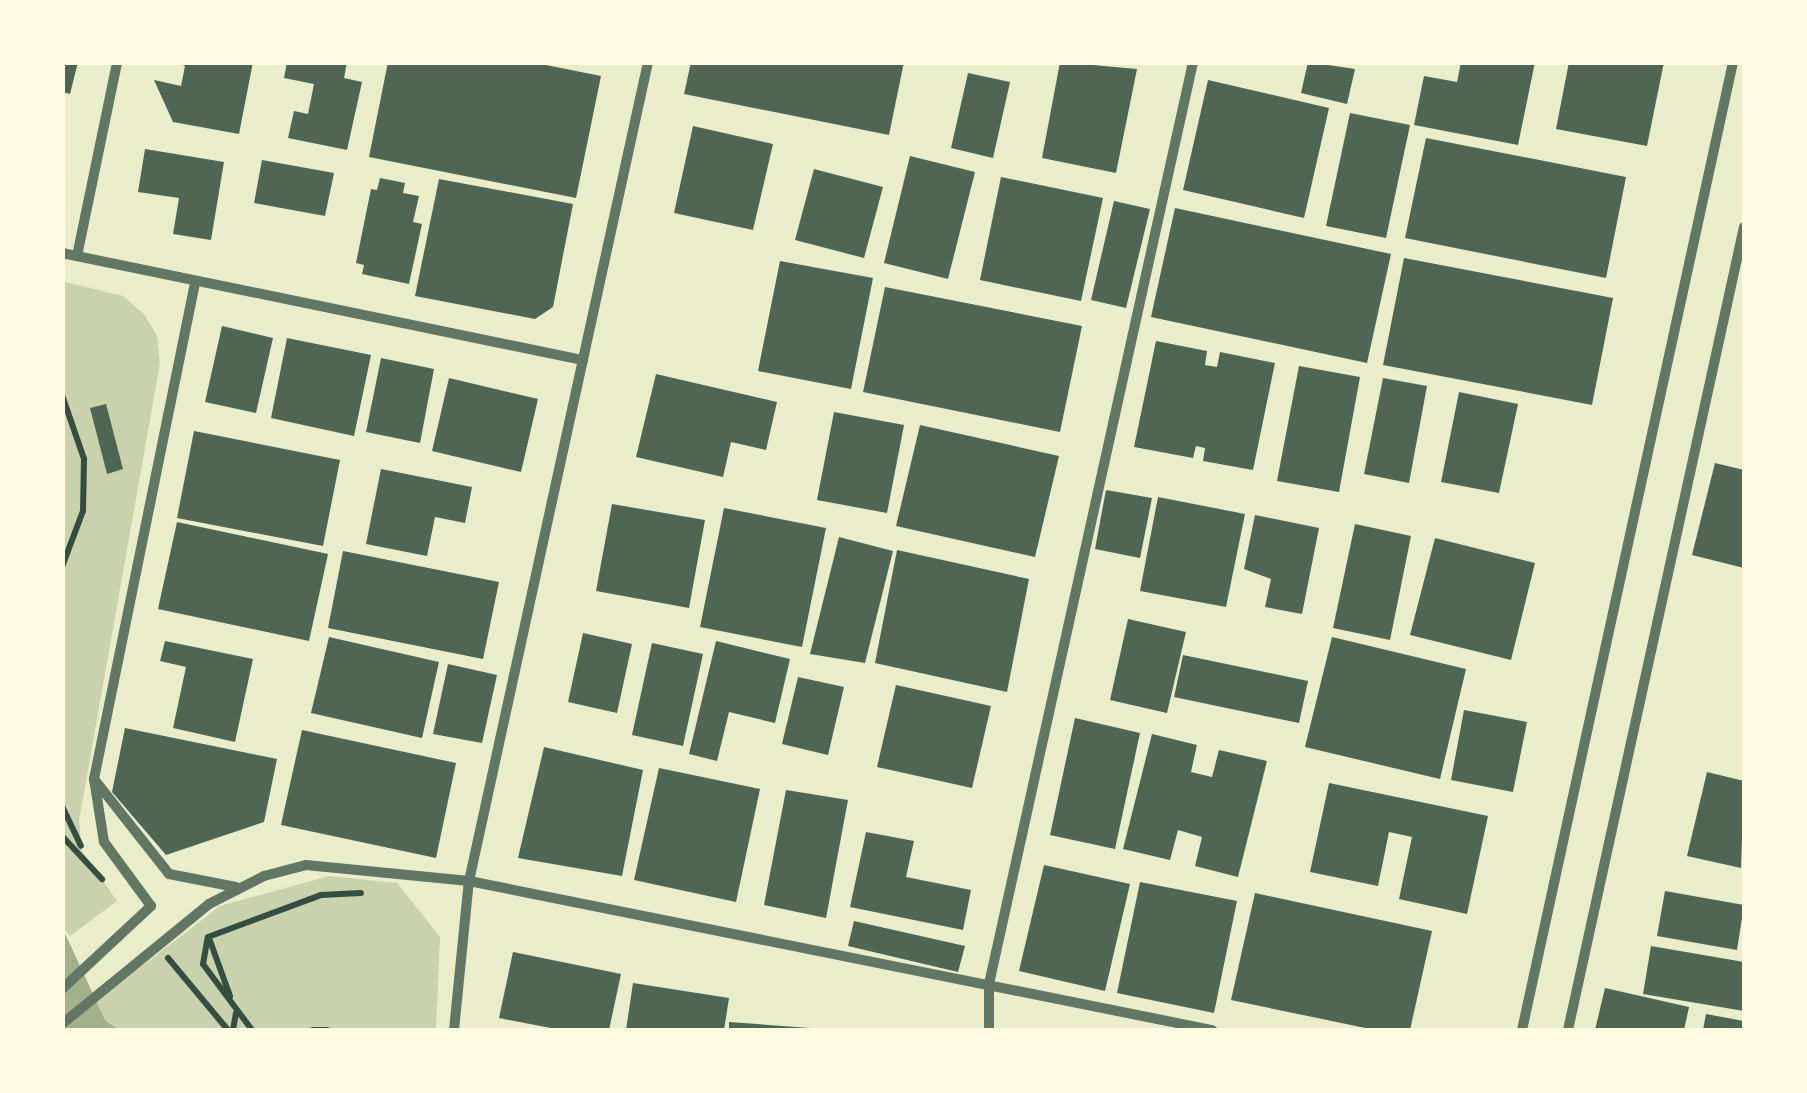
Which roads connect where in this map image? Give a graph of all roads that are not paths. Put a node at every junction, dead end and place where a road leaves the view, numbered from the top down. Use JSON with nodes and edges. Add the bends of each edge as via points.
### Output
{"nodes":[{"id":1,"x":117,"y":62,"type":"edge"},
{"id":2,"x":648,"y":62,"type":"edge"},
{"id":3,"x":1193,"y":62,"type":"edge"},
{"id":4,"x":1732,"y":62,"type":"edge"},
{"id":5,"x":1744,"y":227,"type":"edge"},
{"id":6,"x":62,"y":253,"type":"edge"},
{"id":7,"x":77,"y":256,"type":"junction"},
{"id":8,"x":195,"y":283,"type":"junction"},
{"id":9,"x":583,"y":360,"type":"junction"},
{"id":10,"x":94,"y":779,"type":"junction"},
{"id":11,"x":469,"y":882,"type":"junction"},
{"id":12,"x":237,"y":887,"type":"junction"},
{"id":13,"x":989,"y":984,"type":"junction"},
{"id":14,"x":62,"y":989,"type":"edge"},
{"id":15,"x":62,"y":1024,"type":"edge"},
{"id":16,"x":454,"y":1030,"type":"edge"},
{"id":17,"x":988,"y":1030,"type":"edge"},
{"id":18,"x":1212,"y":1030,"type":"edge"},
{"id":19,"x":1522,"y":1030,"type":"edge"},
{"id":20,"x":1568,"y":1030,"type":"edge"}],
"edges":[{"from":1,"to":7,"type":"street"},
{"from":2,"to":9,"type":"street"},
{"from":3,"to":13,"type":"street"},
{"from":4,"to":19,"type":"street"},
{"from":5,"to":20,"type":"street"},
{"from":6,"to":7,"type":"street"},
{"from":7,"to":8,"type":"street"},
{"from":8,"to":9,"type":"street"},
{"from":8,"to":10,"type":"street"},
{"from":9,"to":11,"type":"street"},
{"from":10,"to":12,"type":"street","via":[[169,874]]},
{"from":10,"to":14,"type":"street","via":[[104,842],[147,897],[148,915]]},
{"from":11,"to":12,"type":"street","via":[[306,865]]},
{"from":11,"to":13,"type":"street"},
{"from":11,"to":16,"type":"street"},
{"from":12,"to":15,"type":"street"},
{"from":13,"to":17,"type":"street"},
{"from":13,"to":18,"type":"street"}]}
